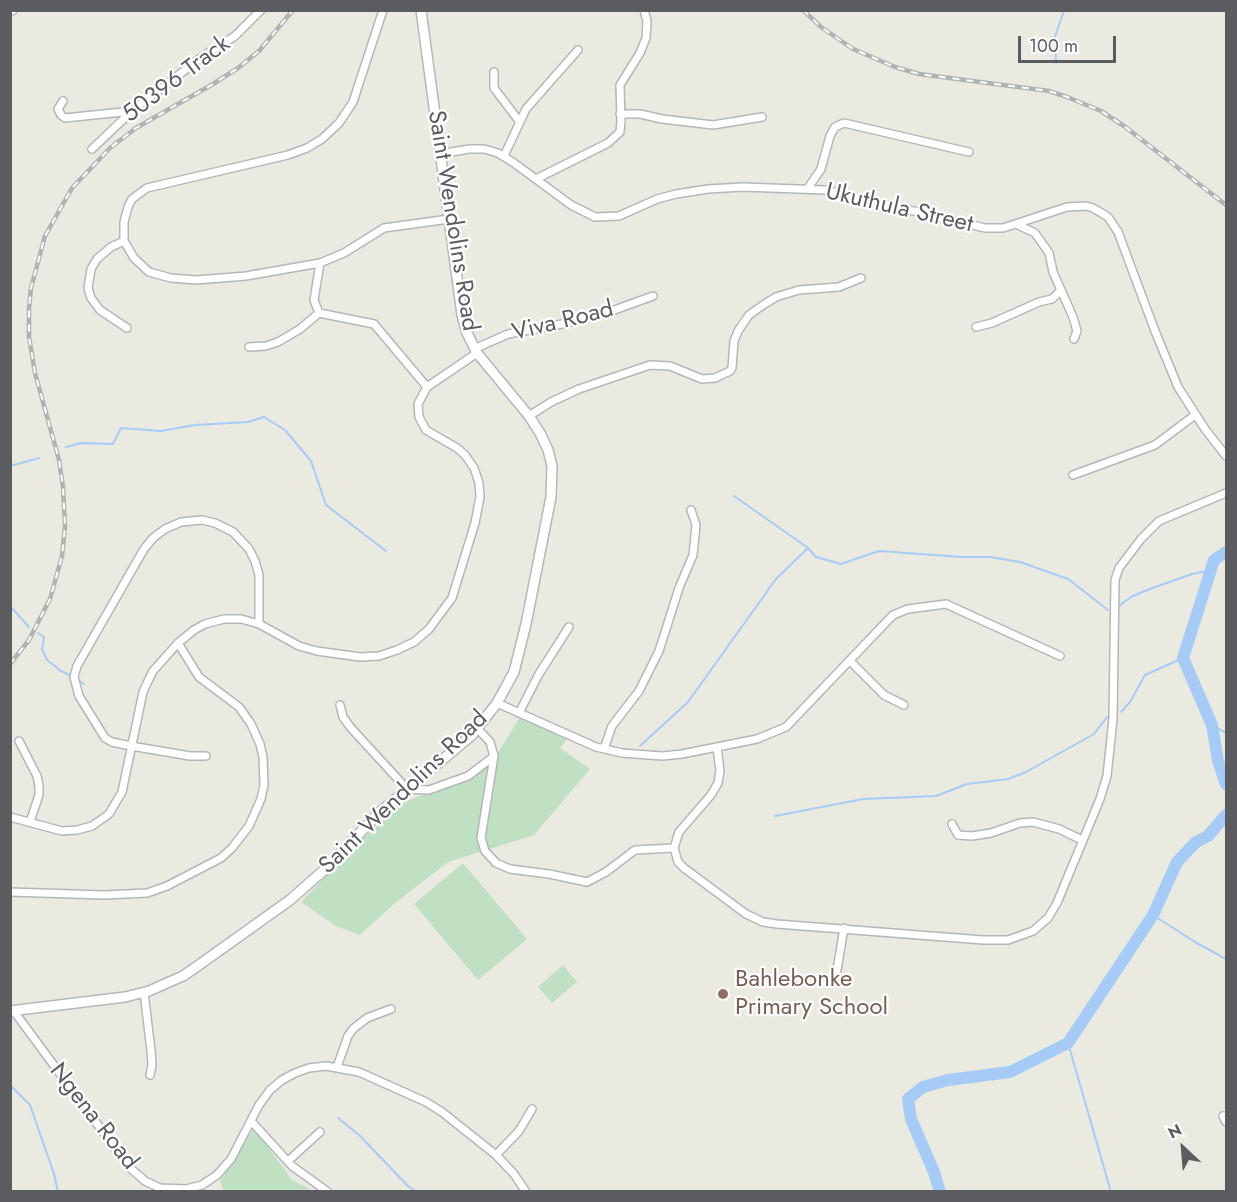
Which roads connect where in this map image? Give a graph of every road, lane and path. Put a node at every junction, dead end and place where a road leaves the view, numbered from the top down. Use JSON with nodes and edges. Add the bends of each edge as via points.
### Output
{"nodes":[{"id":1,"x":261,"y":10,"type":"edge"},
{"id":2,"x":383,"y":10,"type":"edge"},
{"id":3,"x":421,"y":10,"type":"edge"},
{"id":4,"x":644,"y":10,"type":"edge"},
{"id":5,"x":578,"y":50,"type":"dead end"},
{"id":6,"x":494,"y":72,"type":"dead end"},
{"id":7,"x":63,"y":101,"type":"dead end"},
{"id":8,"x":132,"y":111,"type":"junction"},
{"id":9,"x":620,"y":114,"type":"junction"},
{"id":10,"x":762,"y":117,"type":"dead end"},
{"id":11,"x":519,"y":121,"type":"junction"},
{"id":12,"x":92,"y":149,"type":"dead end"},
{"id":13,"x":969,"y":152,"type":"dead end"},
{"id":14,"x":440,"y":153,"type":"junction"},
{"id":15,"x":504,"y":156,"type":"junction"},
{"id":16,"x":536,"y":179,"type":"junction"},
{"id":17,"x":808,"y":189,"type":"junction"},
{"id":18,"x":449,"y":219,"type":"junction"},
{"id":19,"x":1016,"y":224,"type":"junction"},
{"id":20,"x":124,"y":241,"type":"junction"},
{"id":21,"x":320,"y":262,"type":"junction"},
{"id":22,"x":861,"y":278,"type":"dead end"},
{"id":23,"x":1061,"y":290,"type":"junction"},
{"id":24,"x":653,"y":296,"type":"dead end"},
{"id":25,"x":319,"y":313,"type":"junction"},
{"id":26,"x":976,"y":327,"type":"dead end"},
{"id":27,"x":127,"y":328,"type":"dead end"},
{"id":28,"x":1074,"y":339,"type":"dead end"},
{"id":29,"x":249,"y":347,"type":"dead end"},
{"id":30,"x":476,"y":351,"type":"junction"},
{"id":31,"x":427,"y":387,"type":"junction"},
{"id":32,"x":1195,"y":415,"type":"junction"},
{"id":33,"x":529,"y":416,"type":"junction"},
{"id":34,"x":1227,"y":456,"type":"edge"},
{"id":35,"x":1073,"y":475,"type":"dead end"},
{"id":36,"x":1227,"y":493,"type":"edge"},
{"id":37,"x":692,"y":510,"type":"dead end"},
{"id":38,"x":259,"y":624,"type":"junction"},
{"id":39,"x":570,"y":627,"type":"dead end"},
{"id":40,"x":178,"y":644,"type":"junction"},
{"id":41,"x":1060,"y":656,"type":"dead end"},
{"id":42,"x":850,"y":661,"type":"junction"},
{"id":43,"x":497,"y":703,"type":"junction"},
{"id":44,"x":340,"y":705,"type":"dead end"},
{"id":45,"x":904,"y":705,"type":"dead end"},
{"id":46,"x":519,"y":713,"type":"junction"},
{"id":47,"x":478,"y":729,"type":"junction"},
{"id":48,"x":19,"y":741,"type":"dead end"},
{"id":49,"x":131,"y":746,"type":"junction"},
{"id":50,"x":717,"y":747,"type":"junction"},
{"id":51,"x":604,"y":749,"type":"junction"},
{"id":52,"x":206,"y":756,"type":"dead end"},
{"id":53,"x":494,"y":756,"type":"junction"},
{"id":54,"x":407,"y":789,"type":"junction"},
{"id":55,"x":10,"y":817,"type":"edge"},
{"id":56,"x":30,"y":822,"type":"junction"},
{"id":57,"x":952,"y":824,"type":"dead end"},
{"id":58,"x":1082,"y":840,"type":"junction"},
{"id":59,"x":674,"y":848,"type":"junction"},
{"id":60,"x":10,"y":892,"type":"edge"},
{"id":61,"x":844,"y":928,"type":"junction"},
{"id":62,"x":837,"y":970,"type":"dead end"},
{"id":63,"x":144,"y":992,"type":"junction"},
{"id":64,"x":391,"y":1009,"type":"dead end"},
{"id":65,"x":12,"y":1011,"type":"edge"},
{"id":66,"x":337,"y":1066,"type":"junction"},
{"id":67,"x":150,"y":1075,"type":"dead end"},
{"id":68,"x":532,"y":1109,"type":"dead end"},
{"id":69,"x":251,"y":1121,"type":"junction"},
{"id":70,"x":320,"y":1132,"type":"dead end"},
{"id":71,"x":496,"y":1155,"type":"junction"},
{"id":72,"x":288,"y":1161,"type":"junction"},
{"id":73,"x":149,"y":1188,"type":"edge"},
{"id":74,"x":328,"y":1191,"type":"edge"},
{"id":75,"x":525,"y":1191,"type":"edge"}],
"edges":[{"from":1,"to":8,"type":"street","name":"50396 Track","via":[[236,36]]},
{"from":2,"to":20,"type":"street","via":[[353,102],[339,123],[307,148],[288,155],[147,188],[128,207]]},
{"from":3,"to":14,"type":"street","name":"Saint Wendolins Road"},
{"from":4,"to":9,"type":"street","via":[[646,38],[620,85]]},
{"from":5,"to":11,"type":"street"},
{"from":6,"to":11,"type":"street","via":[[494,88]]},
{"from":7,"to":8,"type":"street","via":[[58,109],[65,118]]},
{"from":8,"to":12,"type":"street","name":"50396 Track"},
{"from":9,"to":10,"type":"street","via":[[713,125]]},
{"from":9,"to":16,"type":"street","via":[[621,127],[616,138]]},
{"from":11,"to":15,"type":"street"},
{"from":13,"to":17,"type":"street","via":[[844,123],[834,127],[821,169]]},
{"from":14,"to":15,"type":"street","name":"Ukuthula Street","via":[[483,149]]},
{"from":14,"to":18,"type":"street","name":"Saint Wendolins Road"},
{"from":15,"to":16,"type":"street","name":"Ukuthula Street"},
{"from":16,"to":17,"type":"street","name":"Ukuthula Street","via":[[581,211],[601,217],[618,216],[657,199],[692,190]]},
{"from":17,"to":19,"type":"street","name":"Ukuthula Street","via":[[976,227]]},
{"from":18,"to":21,"type":"street","via":[[384,228],[344,254]]},
{"from":18,"to":30,"type":"street","name":"Saint Wendolins Road","via":[[462,315]]},
{"from":19,"to":23,"type":"street","via":[[1038,236],[1049,253]]},
{"from":19,"to":32,"type":"street","name":"Ukuthula Street","via":[[1077,206],[1094,208],[1108,217],[1123,243],[1167,362]]},
{"from":20,"to":21,"type":"street","via":[[149,272],[183,280],[246,276]]},
{"from":20,"to":27,"type":"street","via":[[97,259],[88,288],[100,310]]},
{"from":21,"to":25,"type":"street","via":[[314,300]]},
{"from":22,"to":33,"type":"street","via":[[839,287],[784,294],[763,305],[749,315],[738,331],[730,371],[708,379],[670,366],[650,365],[579,389]]},
{"from":23,"to":26,"type":"street","via":[[1052,299]]},
{"from":23,"to":28,"type":"street","via":[[1077,331]]},
{"from":24,"to":30,"type":"street","name":"Viva Road","via":[[606,313],[508,334]]},
{"from":25,"to":29,"type":"street","via":[[278,342]]},
{"from":25,"to":31,"type":"street","via":[[374,324]]},
{"from":30,"to":31,"type":"street","name":"Viva Road"},
{"from":30,"to":33,"type":"street","name":"Saint Wendolins Road"},
{"from":31,"to":38,"type":"street","via":[[418,404],[426,430],[465,455],[479,483],[475,523],[444,611],[414,642],[379,656],[343,656],[298,646]]},
{"from":32,"to":34,"type":"street","name":"Ukuthula Street"},
{"from":32,"to":35,"type":"street","via":[[1155,445]]},
{"from":33,"to":43,"type":"street","name":"Saint Wendolins Road","via":[[548,450],[551,497],[514,672]]},
{"from":36,"to":58,"type":"street","via":[[1159,521],[1119,568],[1115,580],[1110,760],[1100,799]]},
{"from":37,"to":51,"type":"street","via":[[696,525],[693,555],[659,651],[639,691],[612,726]]},
{"from":38,"to":40,"type":"street","via":[[241,619],[215,620],[194,630]]},
{"from":38,"to":49,"type":"street","via":[[258,568],[249,549],[233,532],[214,523],[190,520],[153,538],[129,573],[74,677],[79,696],[102,734],[112,742]]},
{"from":39,"to":46,"type":"street","via":[[538,674]]},
{"from":40,"to":49,"type":"street","via":[[147,683]]},
{"from":40,"to":60,"type":"street","via":[[199,677],[239,707],[260,744],[264,785],[249,826],[221,858],[147,893]]},
{"from":41,"to":42,"type":"street","via":[[946,604],[893,615]]},
{"from":42,"to":45,"type":"street","via":[[884,695]]},
{"from":42,"to":50,"type":"street","via":[[786,727],[763,737]]},
{"from":43,"to":46,"type":"street"},
{"from":43,"to":47,"type":"street","name":"Saint Wendolins Road"},
{"from":44,"to":54,"type":"street","via":[[351,729]]},
{"from":46,"to":51,"type":"street"},
{"from":47,"to":53,"type":"street","via":[[490,742]]},
{"from":47,"to":54,"type":"street","name":"Saint Wendolins Road"},
{"from":48,"to":56,"type":"street","via":[[39,786]]},
{"from":49,"to":52,"type":"street"},
{"from":49,"to":56,"type":"street","via":[[122,792],[101,820],[69,831]]},
{"from":50,"to":51,"type":"street","via":[[662,756]]},
{"from":50,"to":59,"type":"street","via":[[718,783],[680,832]]},
{"from":53,"to":54,"type":"street","via":[[468,776],[429,790]]},
{"from":53,"to":59,"type":"street","via":[[481,838],[485,851],[496,863],[520,872],[587,882],[635,850]]},
{"from":54,"to":63,"type":"street","name":"Saint Wendolins Road","via":[[290,900],[191,970]]},
{"from":55,"to":56,"type":"street"},
{"from":57,"to":58,"type":"street","via":[[958,835],[972,836],[1033,822]]},
{"from":58,"to":61,"type":"street","via":[[1055,908],[1041,925],[1023,936],[983,940]]},
{"from":59,"to":61,"type":"street","via":[[684,868],[757,920]]},
{"from":61,"to":62,"type":"street"},
{"from":63,"to":65,"type":"street","name":"Saint Wendolins Road"},
{"from":63,"to":67,"type":"street"},
{"from":64,"to":66,"type":"street","via":[[352,1029]]},
{"from":65,"to":73,"type":"street","name":"Ngena Road"},
{"from":66,"to":69,"type":"street","name":"Ngena Road","via":[[309,1068],[282,1080],[270,1090]]},
{"from":66,"to":71,"type":"street","name":"Ngena Road","via":[[426,1102]]},
{"from":68,"to":71,"type":"street","via":[[519,1131]]},
{"from":69,"to":72,"type":"street"},
{"from":69,"to":73,"type":"street","name":"Ngena Road","via":[[231,1159],[202,1185],[172,1190]]},
{"from":70,"to":72,"type":"street"},
{"from":71,"to":75,"type":"street","name":"Ngena Road"},
{"from":72,"to":74,"type":"street"}]}
